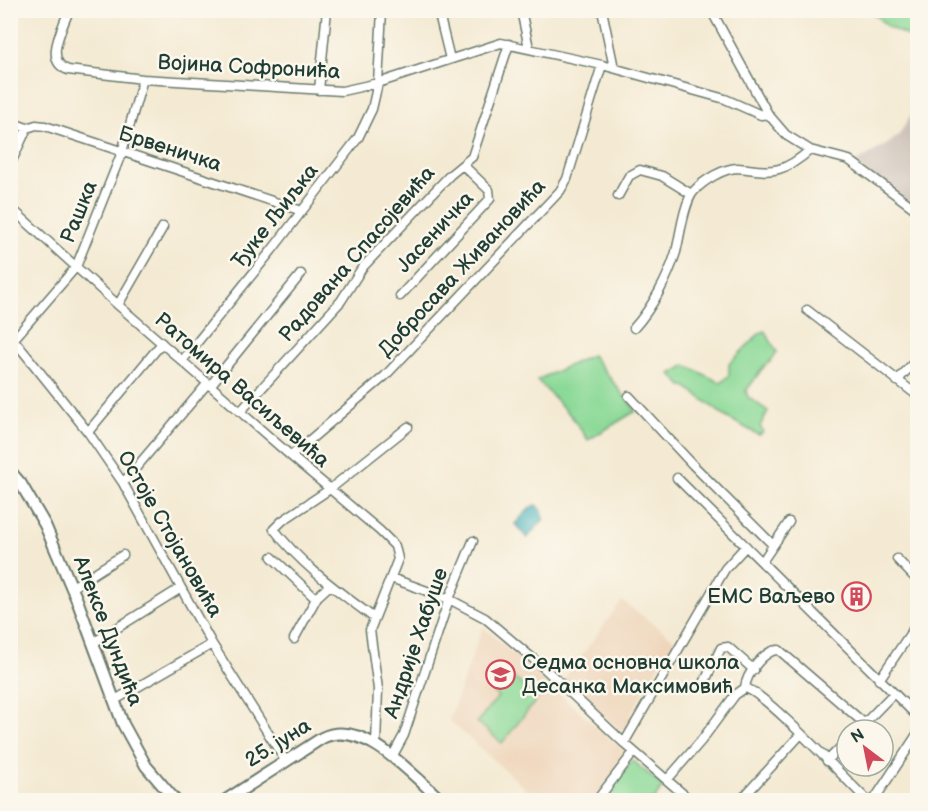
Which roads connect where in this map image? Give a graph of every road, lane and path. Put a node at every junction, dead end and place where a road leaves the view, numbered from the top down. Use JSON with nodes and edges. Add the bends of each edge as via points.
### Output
{"nodes":[{"id":1,"x":69,"y":10,"type":"edge"},
{"id":2,"x":327,"y":10,"type":"edge"},
{"id":3,"x":382,"y":10,"type":"edge"},
{"id":4,"x":438,"y":10,"type":"edge"},
{"id":5,"x":520,"y":10,"type":"edge"},
{"id":6,"x":602,"y":10,"type":"edge"},
{"id":7,"x":711,"y":10,"type":"edge"},
{"id":8,"x":509,"y":44,"type":"junction"},
{"id":9,"x":529,"y":48,"type":"junction"},
{"id":10,"x":450,"y":59,"type":"junction"},
{"id":11,"x":602,"y":65,"type":"junction"},
{"id":12,"x":614,"y":68,"type":"junction"},
{"id":13,"x":142,"y":79,"type":"junction"},
{"id":14,"x":378,"y":83,"type":"junction"},
{"id":15,"x":319,"y":90,"type":"junction"},
{"id":16,"x":768,"y":114,"type":"junction"},
{"id":17,"x":10,"y":122,"type":"edge"},
{"id":18,"x":27,"y":128,"type":"junction"},
{"id":19,"x":810,"y":150,"type":"junction"},
{"id":20,"x":122,"y":152,"type":"junction"},
{"id":21,"x":10,"y":165,"type":"edge"},
{"id":22,"x":463,"y":165,"type":"junction"},
{"id":23,"x":691,"y":194,"type":"junction"},
{"id":24,"x":618,"y":195,"type":"dead end"},
{"id":25,"x":10,"y":207,"type":"edge"},
{"id":26,"x":302,"y":211,"type":"junction"},
{"id":27,"x":918,"y":212,"type":"edge"},
{"id":28,"x":163,"y":227,"type":"dead end"},
{"id":29,"x":76,"y":267,"type":"junction"},
{"id":30,"x":301,"y":274,"type":"dead end"},
{"id":31,"x":400,"y":296,"type":"dead end"},
{"id":32,"x":117,"y":305,"type":"junction"},
{"id":33,"x":807,"y":310,"type":"dead end"},
{"id":34,"x":634,"y":328,"type":"dead end"},
{"id":35,"x":12,"y":337,"type":"edge"},
{"id":36,"x":162,"y":343,"type":"junction"},
{"id":37,"x":918,"y":358,"type":"edge"},
{"id":38,"x":182,"y":361,"type":"junction"},
{"id":39,"x":897,"y":381,"type":"junction"},
{"id":40,"x":208,"y":385,"type":"junction"},
{"id":41,"x":628,"y":396,"type":"dead end"},
{"id":42,"x":918,"y":396,"type":"edge"},
{"id":43,"x":240,"y":412,"type":"junction"},
{"id":44,"x":408,"y":427,"type":"dead end"},
{"id":45,"x":88,"y":432,"type":"junction"},
{"id":46,"x":291,"y":456,"type":"junction"},
{"id":47,"x":10,"y":471,"type":"edge"},
{"id":48,"x":677,"y":478,"type":"dead end"},
{"id":49,"x":123,"y":483,"type":"junction"},
{"id":50,"x":330,"y":489,"type":"junction"},
{"id":51,"x":789,"y":522,"type":"dead end"},
{"id":52,"x":473,"y":541,"type":"dead end"},
{"id":53,"x":773,"y":545,"type":"junction"},
{"id":54,"x":746,"y":546,"type":"junction"},
{"id":55,"x":123,"y":555,"type":"dead end"},
{"id":56,"x":273,"y":557,"type":"dead end"},
{"id":57,"x":897,"y":560,"type":"dead end"},
{"id":58,"x":762,"y":562,"type":"junction"},
{"id":59,"x":391,"y":578,"type":"junction"},
{"id":60,"x":918,"y":581,"type":"edge"},
{"id":61,"x":329,"y":586,"type":"junction"},
{"id":62,"x":71,"y":588,"type":"junction"},
{"id":63,"x":181,"y":588,"type":"junction"},
{"id":64,"x":317,"y":597,"type":"junction"},
{"id":65,"x":449,"y":599,"type":"junction"},
{"id":66,"x":374,"y":618,"type":"junction"},
{"id":67,"x":918,"y":622,"type":"edge"},
{"id":68,"x":294,"y":639,"type":"dead end"},
{"id":69,"x":93,"y":643,"type":"junction"},
{"id":70,"x":212,"y":644,"type":"junction"},
{"id":71,"x":754,"y":670,"type":"junction"},
{"id":72,"x":879,"y":680,"type":"junction"},
{"id":73,"x":704,"y":682,"type":"dead end"},
{"id":74,"x":745,"y":688,"type":"junction"},
{"id":75,"x":893,"y":694,"type":"junction"},
{"id":76,"x":115,"y":700,"type":"junction"},
{"id":77,"x":918,"y":717,"type":"edge"},
{"id":78,"x":851,"y":718,"type":"edge"},
{"id":79,"x":870,"y":718,"type":"edge"},
{"id":80,"x":918,"y":732,"type":"edge"},
{"id":81,"x":801,"y":734,"type":"junction"},
{"id":82,"x":624,"y":743,"type":"junction"},
{"id":83,"x":376,"y":745,"type":"junction"},
{"id":84,"x":634,"y":752,"type":"junction"},
{"id":85,"x":835,"y":753,"type":"edge"},
{"id":86,"x":392,"y":757,"type":"junction"},
{"id":87,"x":285,"y":760,"type":"junction"},
{"id":88,"x":827,"y":761,"type":"junction"},
{"id":89,"x":667,"y":780,"type":"junction"},
{"id":90,"x":228,"y":800,"type":"edge"},
{"id":91,"x":175,"y":801,"type":"edge"},
{"id":92,"x":441,"y":801,"type":"edge"},
{"id":93,"x":597,"y":801,"type":"edge"},
{"id":94,"x":690,"y":801,"type":"edge"},
{"id":95,"x":741,"y":801,"type":"edge"},
{"id":96,"x":867,"y":801,"type":"edge"},
{"id":97,"x":874,"y":801,"type":"edge"}],
"edges":[{"from":1,"to":13,"type":"street","name":"Војина Софронића","via":[[56,50],[55,58],[61,67]]},
{"from":2,"to":15,"type":"street"},
{"from":3,"to":14,"type":"street","name":"Ђуке Љиљка"},
{"from":4,"to":10,"type":"street"},
{"from":5,"to":9,"type":"street"},
{"from":6,"to":12,"type":"street"},
{"from":7,"to":16,"type":"street"},
{"from":8,"to":9,"type":"street","name":"Војина Софронића"},
{"from":8,"to":10,"type":"street","name":"Војина Софронића","via":[[494,44]]},
{"from":8,"to":22,"type":"street","name":"Радована Спасојевића","via":[[477,147]]},
{"from":9,"to":11,"type":"street","name":"Војина Софронића"},
{"from":10,"to":14,"type":"street","name":"Војина Софронића"},
{"from":11,"to":12,"type":"street","name":"Војина Софронића"},
{"from":11,"to":46,"type":"street","name":"Добросава Живановића","via":[[560,191],[385,376]]},
{"from":12,"to":16,"type":"street","name":"Војина Софронића"},
{"from":13,"to":15,"type":"street","name":"Војина Софронића"},
{"from":13,"to":20,"type":"street","name":"Рашка"},
{"from":14,"to":15,"type":"street","name":"Војина Софронића","via":[[350,90]]},
{"from":14,"to":26,"type":"street","name":"Ђуке Љиљка","via":[[372,109],[358,138]]},
{"from":16,"to":19,"type":"street","via":[[786,135]]},
{"from":17,"to":18,"type":"street","name":"Брвеничка"},
{"from":18,"to":20,"type":"street","name":"Брвеничка","via":[[45,126]]},
{"from":18,"to":21,"type":"street"},
{"from":19,"to":23,"type":"street","via":[[779,169],[731,168]]},
{"from":19,"to":27,"type":"street","via":[[849,160]]},
{"from":20,"to":26,"type":"street","name":"Брвеничка"},
{"from":20,"to":29,"type":"street","name":"Рашка"},
{"from":22,"to":31,"type":"street","name":"Јасеничка","via":[[489,190],[490,199]]},
{"from":22,"to":43,"type":"street","name":"Радована Спасојевића","via":[[362,268],[341,301]]},
{"from":23,"to":24,"type":"street","via":[[662,176],[640,170],[629,176]]},
{"from":23,"to":34,"type":"street","via":[[670,268]]},
{"from":25,"to":29,"type":"street","name":"Ратомира Васиљевића"},
{"from":26,"to":38,"type":"street","name":"Ђуке Љиљка"},
{"from":28,"to":32,"type":"street"},
{"from":29,"to":32,"type":"street","name":"Ратомира Васиљевића"},
{"from":29,"to":35,"type":"street","name":"Рашка"},
{"from":30,"to":40,"type":"street"},
{"from":32,"to":36,"type":"street","name":"Ратомира Васиљевића"},
{"from":33,"to":39,"type":"street"},
{"from":35,"to":45,"type":"street","name":"Остоје Стојановића"},
{"from":36,"to":38,"type":"street","name":"Ратомира Васиљевића"},
{"from":36,"to":45,"type":"street"},
{"from":37,"to":39,"type":"street"},
{"from":38,"to":40,"type":"street","name":"Ратомира Васиљевића"},
{"from":39,"to":42,"type":"street"},
{"from":40,"to":43,"type":"street","name":"Ратомира Васиљевића"},
{"from":40,"to":49,"type":"street"},
{"from":41,"to":53,"type":"street"},
{"from":43,"to":46,"type":"street","name":"Ратомира Васиљевића"},
{"from":44,"to":50,"type":"street"},
{"from":45,"to":49,"type":"street","name":"Остоје Стојановића"},
{"from":46,"to":50,"type":"street","name":"Ратомира Васиљевића"},
{"from":47,"to":62,"type":"street","name":"Алексе Дундића","via":[[45,525]]},
{"from":48,"to":54,"type":"street"},
{"from":49,"to":63,"type":"street","name":"Остоје Стојановића"},
{"from":50,"to":59,"type":"street","name":"Ратомира Васиљевића","via":[[395,546],[398,559]]},
{"from":50,"to":61,"type":"street","via":[[274,529]]},
{"from":51,"to":53,"type":"street"},
{"from":52,"to":65,"type":"street","name":"Андрије Хабуше"},
{"from":53,"to":58,"type":"street"},
{"from":54,"to":58,"type":"street"},
{"from":54,"to":82,"type":"street","via":[[725,569]]},
{"from":55,"to":62,"type":"street"},
{"from":56,"to":64,"type":"street","via":[[309,594]]},
{"from":57,"to":60,"type":"street"},
{"from":58,"to":72,"type":"street"},
{"from":59,"to":65,"type":"street"},
{"from":59,"to":66,"type":"street","name":"Ратомира Васиљевића"},
{"from":61,"to":64,"type":"street"},
{"from":61,"to":66,"type":"street"},
{"from":62,"to":69,"type":"street","name":"Алексе Дундића"},
{"from":63,"to":69,"type":"street"},
{"from":63,"to":70,"type":"street","name":"Остоје Стојановића"},
{"from":64,"to":68,"type":"street"},
{"from":65,"to":82,"type":"street","via":[[485,618]]},
{"from":65,"to":86,"type":"street","name":"Андрије Хабуше","via":[[404,735]]},
{"from":66,"to":83,"type":"street","name":"Ратомира Васиљевића","via":[[370,637],[378,690]]},
{"from":67,"to":72,"type":"street"},
{"from":69,"to":76,"type":"street","name":"Алексе Дундића"},
{"from":70,"to":76,"type":"street"},
{"from":70,"to":87,"type":"street","name":"Остоје Стојановића"},
{"from":71,"to":73,"type":"street","via":[[724,647]]},
{"from":71,"to":74,"type":"street"},
{"from":71,"to":78,"type":"street","via":[[766,654],[779,650]]},
{"from":72,"to":75,"type":"street"},
{"from":74,"to":81,"type":"street","via":[[756,693]]},
{"from":74,"to":89,"type":"street","via":[[735,695]]},
{"from":75,"to":77,"type":"street"},
{"from":75,"to":79,"type":"street"},
{"from":76,"to":91,"type":"street","name":"Алексе Дундића","via":[[137,753]]},
{"from":80,"to":97,"type":"street"},
{"from":81,"to":88,"type":"street"},
{"from":81,"to":95,"type":"street"},
{"from":82,"to":84,"type":"street"},
{"from":83,"to":86,"type":"street","name":"25. јуна"},
{"from":83,"to":87,"type":"street","name":"25. јуна","via":[[359,737],[333,734]]},
{"from":84,"to":89,"type":"street"},
{"from":84,"to":93,"type":"street"},
{"from":85,"to":88,"type":"street"},
{"from":86,"to":92,"type":"street","name":"25. јуна"},
{"from":87,"to":90,"type":"street","name":"25. јуна"},
{"from":88,"to":96,"type":"street"},
{"from":89,"to":94,"type":"street"}]}
